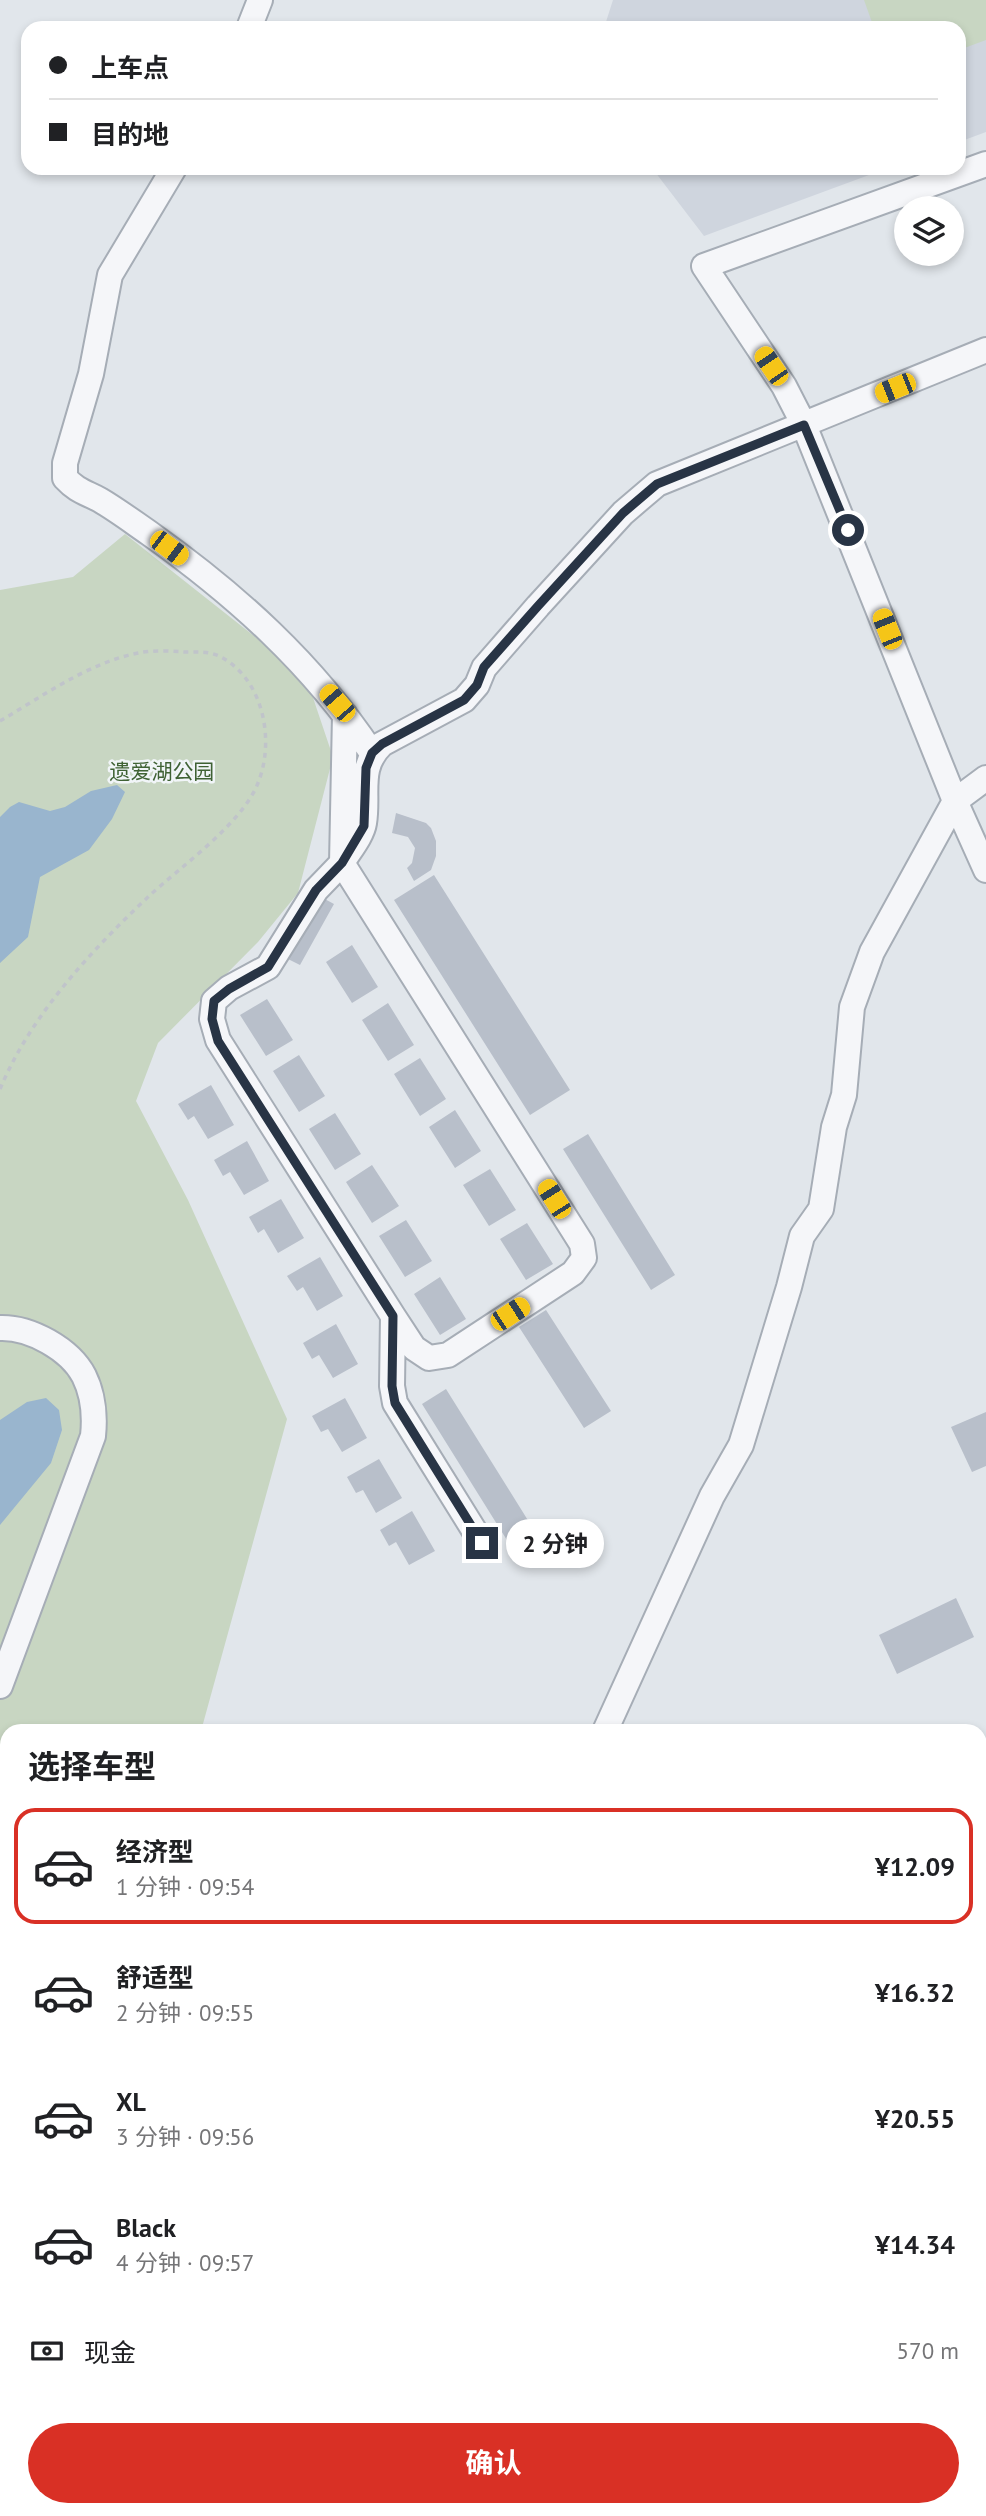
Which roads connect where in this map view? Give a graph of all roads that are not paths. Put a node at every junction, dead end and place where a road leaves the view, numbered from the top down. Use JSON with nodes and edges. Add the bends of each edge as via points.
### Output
{"nodes":[{"id":1,"x":260,"y":0,"type":"edge"},
{"id":2,"x":252,"y":21,"type":"edge"},
{"id":3,"x":986,"y":164,"type":"edge"},
{"id":4,"x":966,"y":171,"type":"edge"},
{"id":5,"x":170,"y":175,"type":"edge"},
{"id":6,"x":956,"y":175,"type":"edge"},
{"id":7,"x":986,"y":350,"type":"edge"},
{"id":8,"x":804,"y":425,"type":"junction"},
{"id":9,"x":345,"y":715,"type":"junction"},
{"id":10,"x":372,"y":753,"type":"junction"},
{"id":11,"x":986,"y":778,"type":"edge"},
{"id":12,"x":955,"y":801,"type":"junction"},
{"id":13,"x":342,"y":863,"type":"junction"},
{"id":14,"x":986,"y":870,"type":"edge"},
{"id":15,"x":393,"y":1316,"type":"junction"},
{"id":16,"x":0,"y":1328,"type":"edge"},
{"id":17,"x":482,"y":1543,"type":"dead end"},
{"id":18,"x":0,"y":1686,"type":"edge"},
{"id":19,"x":608,"y":1724,"type":"edge"}],
"edges":[{"from":1,"to":2,"type":"street"},
{"from":3,"to":4,"type":"street"},
{"from":5,"to":9,"type":"street","via":[[110,275],[65,478],[77,491],[148,532],[233,596],[293,653]]},
{"from":6,"to":8,"type":"street","via":[[704,267],[784,386]]},
{"from":7,"to":8,"type":"street"},
{"from":8,"to":10,"type":"street","via":[[657,484],[623,513],[538,606],[484,667],[464,700]]},
{"from":8,"to":12,"type":"street"},
{"from":9,"to":10,"type":"street"},
{"from":9,"to":13,"type":"street"},
{"from":10,"to":13,"type":"street","via":[[366,768],[364,826]]},
{"from":11,"to":12,"type":"street"},
{"from":12,"to":14,"type":"street"},
{"from":12,"to":19,"type":"street","via":[[873,952],[852,1007],[844,1096],[834,1127],[821,1209],[802,1236],[741,1445],[712,1496]]},
{"from":13,"to":15,"type":"street","via":[[316,890],[268,967],[214,1001],[212,1019],[218,1041]]},
{"from":13,"to":15,"type":"street","via":[[582,1244],[584,1258],[573,1273],[448,1355],[429,1358],[414,1348]]},
{"from":15,"to":17,"type":"street","via":[[395,1403]]},
{"from":16,"to":18,"type":"street","via":[[32,1335],[64,1353],[84,1376],[95,1420]]}]}
